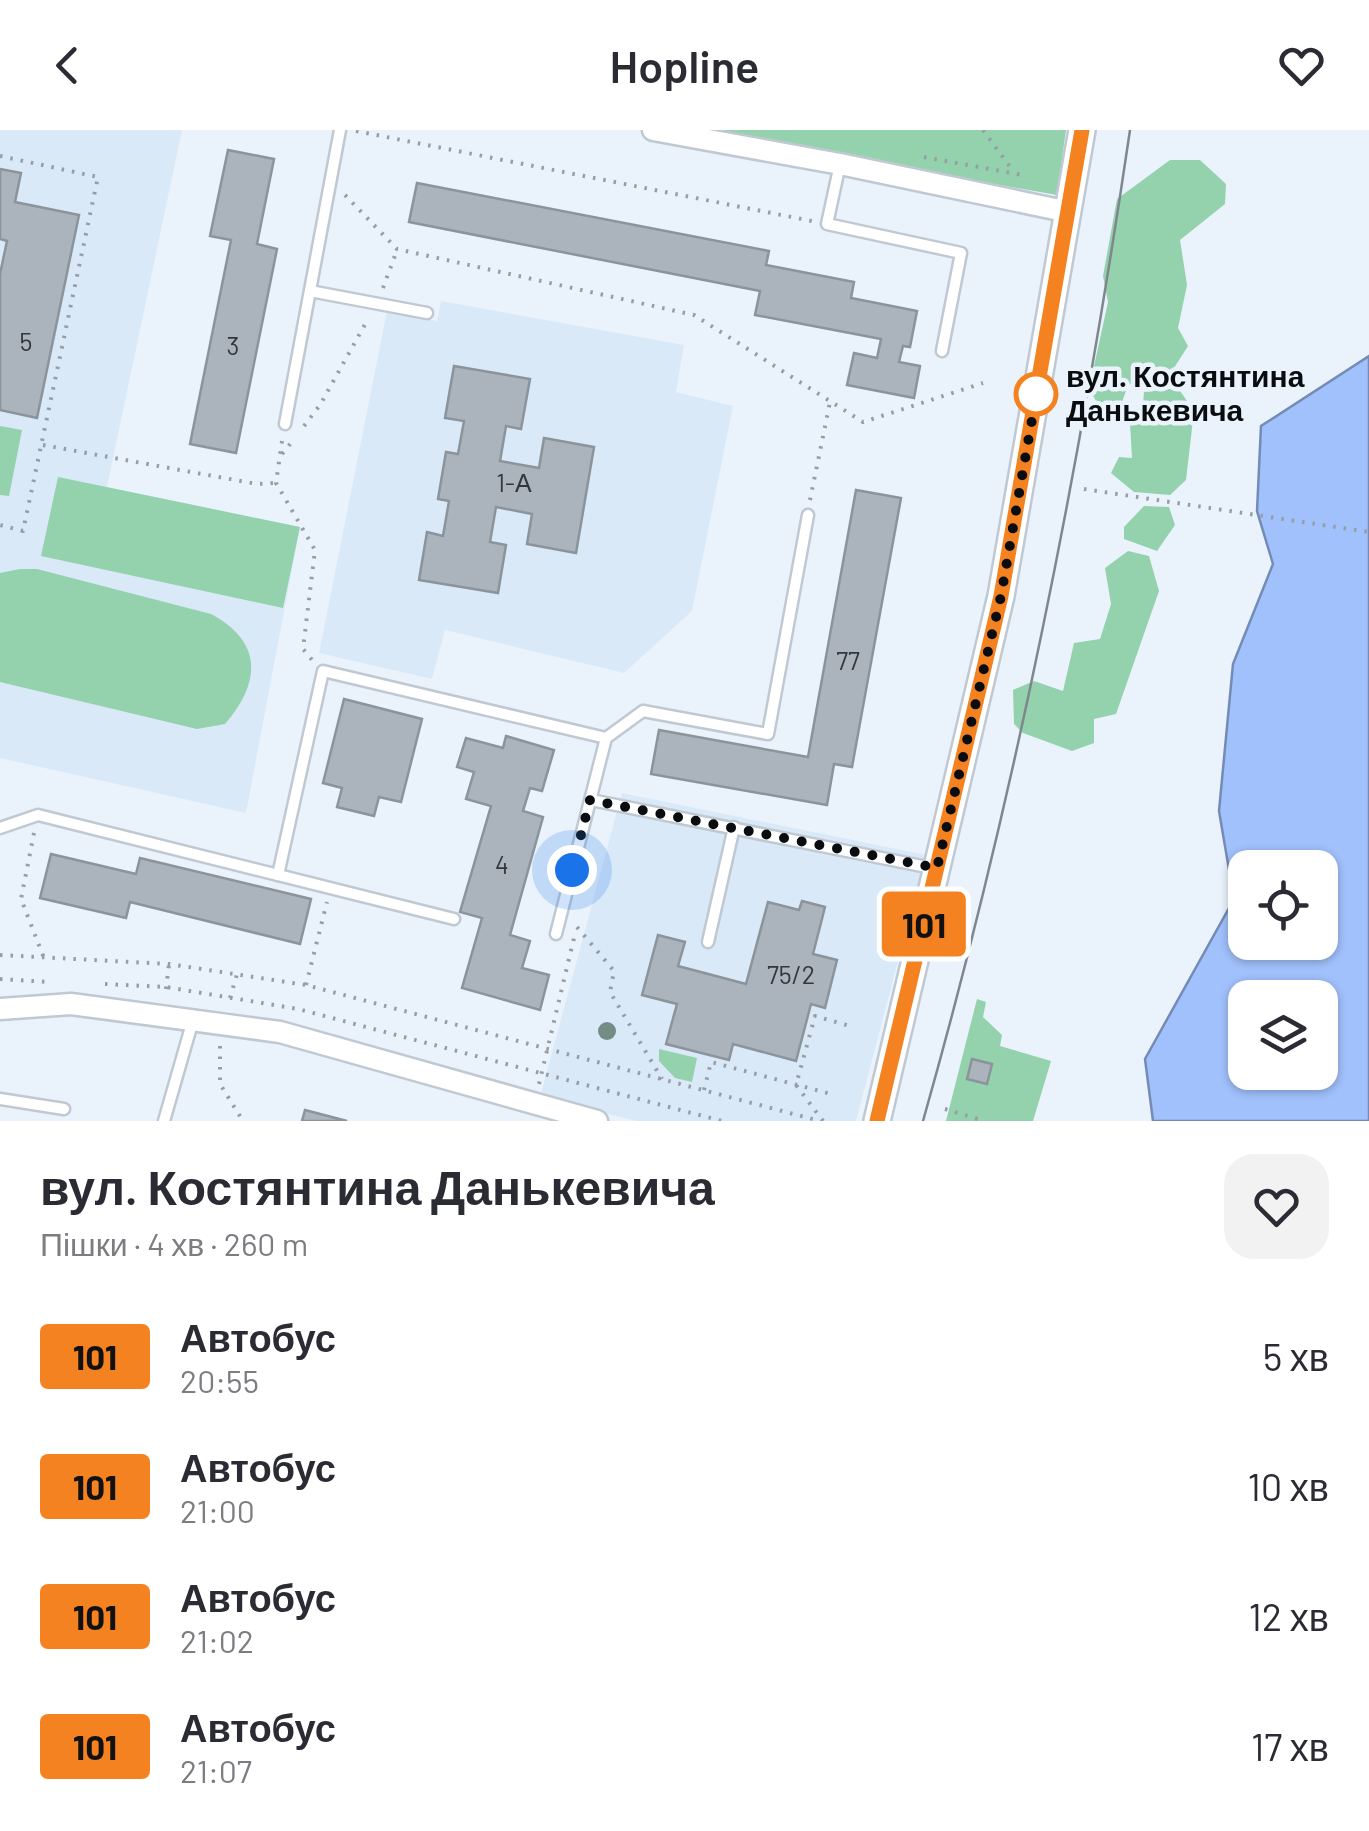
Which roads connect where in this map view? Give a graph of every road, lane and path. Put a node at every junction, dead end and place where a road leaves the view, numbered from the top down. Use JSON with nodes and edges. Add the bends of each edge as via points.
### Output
{"nodes":[{"id":1,"x":340,"y":130,"type":"edge"},
{"id":2,"x":351,"y":130,"type":"edge"},
{"id":3,"x":653,"y":130,"type":"edge"},
{"id":4,"x":983,"y":130,"type":"edge"},
{"id":5,"x":1082,"y":130,"type":"edge"},
{"id":6,"x":0,"y":156,"type":"edge"},
{"id":7,"x":840,"y":164,"type":"junction"},
{"id":8,"x":1022,"y":175,"type":"dead end"},
{"id":9,"x":331,"y":180,"type":"junction"},
{"id":10,"x":1069,"y":212,"type":"junction"},
{"id":11,"x":826,"y":224,"type":"junction"},
{"id":12,"x":397,"y":250,"type":"junction"},
{"id":13,"x":310,"y":290,"type":"junction"},
{"id":14,"x":377,"y":304,"type":"junction"},
{"id":15,"x":428,"y":313,"type":"dead end"},
{"id":16,"x":942,"y":351,"type":"dead end"},
{"id":17,"x":982,"y":383,"type":"dead end"},
{"id":18,"x":830,"y":401,"type":"junction"},
{"id":19,"x":285,"y":424,"type":"joint"},
{"id":20,"x":43,"y":445,"type":"junction"},
{"id":21,"x":280,"y":458,"type":"junction"},
{"id":22,"x":276,"y":483,"type":"junction"},
{"id":23,"x":1084,"y":489,"type":"dead end"},
{"id":24,"x":808,"y":515,"type":"joint"},
{"id":25,"x":0,"y":525,"type":"edge"},
{"id":26,"x":1369,"y":532,"type":"edge"},
{"id":27,"x":323,"y":672,"type":"junction"},
{"id":28,"x":606,"y":738,"type":"junction"},
{"id":29,"x":590,"y":800,"type":"junction"},
{"id":30,"x":38,"y":815,"type":"junction"},
{"id":31,"x":734,"y":827,"type":"junction"},
{"id":32,"x":0,"y":828,"type":"edge"},
{"id":33,"x":937,"y":868,"type":"junction"},
{"id":34,"x":278,"y":875,"type":"junction"},
{"id":35,"x":331,"y":888,"type":"junction"},
{"id":36,"x":564,"y":905,"type":"junction"},
{"id":37,"x":454,"y":919,"type":"dead end"},
{"id":38,"x":577,"y":926,"type":"junction"},
{"id":39,"x":556,"y":934,"type":"dead end"},
{"id":40,"x":708,"y":942,"type":"dead end"},
{"id":41,"x":0,"y":955,"type":"edge"},
{"id":42,"x":44,"y":958,"type":"junction"},
{"id":43,"x":306,"y":985,"type":"junction"},
{"id":44,"x":0,"y":1009,"type":"edge"},
{"id":45,"x":194,"y":1020,"type":"junction"},
{"id":46,"x":850,"y":1026,"type":"dead end"},
{"id":47,"x":220,"y":1034,"type":"dead end"},
{"id":48,"x":548,"y":1049,"type":"junction"},
{"id":49,"x":662,"y":1079,"type":"junction"},
{"id":50,"x":796,"y":1085,"type":"junction"},
{"id":51,"x":704,"y":1090,"type":"junction"},
{"id":52,"x":831,"y":1094,"type":"dead end"},
{"id":53,"x":0,"y":1099,"type":"edge"},
{"id":54,"x":533,"y":1103,"type":"junction"},
{"id":55,"x":64,"y":1109,"type":"dead end"},
{"id":56,"x":945,"y":1109,"type":"dead end"},
{"id":57,"x":164,"y":1121,"type":"edge"},
{"id":58,"x":243,"y":1121,"type":"edge"},
{"id":59,"x":596,"y":1121,"type":"edge"},
{"id":60,"x":821,"y":1121,"type":"edge"},
{"id":61,"x":877,"y":1121,"type":"edge"},
{"id":62,"x":984,"y":1121,"type":"edge"}],
"edges":[{"from":1,"to":9,"type":"lane"},
{"from":2,"to":11,"type":"path"},
{"from":3,"to":7,"type":"street"},
{"from":4,"to":8,"type":"path","via":[[1011,170]]},
{"from":5,"to":10,"type":"street"},
{"from":6,"to":20,"type":"path","via":[[98,177]]},
{"from":7,"to":10,"type":"street"},
{"from":7,"to":11,"type":"lane"},
{"from":9,"to":12,"type":"path"},
{"from":9,"to":13,"type":"lane"},
{"from":10,"to":33,"type":"street","via":[[1001,596]]},
{"from":11,"to":16,"type":"lane","via":[[961,253]]},
{"from":12,"to":14,"type":"path"},
{"from":12,"to":18,"type":"path","via":[[694,315]]},
{"from":13,"to":14,"type":"lane"},
{"from":13,"to":19,"type":"lane"},
{"from":14,"to":15,"type":"lane"},
{"from":14,"to":21,"type":"path","via":[[320,405]]},
{"from":17,"to":18,"type":"path","via":[[863,422]]},
{"from":18,"to":24,"type":"path"},
{"from":19,"to":21,"type":"path"},
{"from":20,"to":22,"type":"path"},
{"from":20,"to":25,"type":"path","via":[[23,530]]},
{"from":21,"to":22,"type":"path"},
{"from":22,"to":27,"type":"path","via":[[316,550],[303,649]]},
{"from":23,"to":26,"type":"path"},
{"from":24,"to":28,"type":"lane","via":[[768,734],[643,710]]},
{"from":27,"to":28,"type":"lane"},
{"from":27,"to":34,"type":"lane"},
{"from":28,"to":29,"type":"lane"},
{"from":29,"to":31,"type":"lane"},
{"from":29,"to":36,"type":"lane"},
{"from":30,"to":32,"type":"lane"},
{"from":30,"to":34,"type":"lane"},
{"from":30,"to":42,"type":"path","via":[[22,899]]},
{"from":31,"to":33,"type":"lane"},
{"from":31,"to":40,"type":"lane"},
{"from":33,"to":61,"type":"street"},
{"from":34,"to":35,"type":"lane"},
{"from":35,"to":37,"type":"lane"},
{"from":35,"to":43,"type":"path"},
{"from":36,"to":38,"type":"path"},
{"from":36,"to":39,"type":"lane"},
{"from":38,"to":48,"type":"path"},
{"from":38,"to":49,"type":"path","via":[[614,971],[610,992]]},
{"from":41,"to":42,"type":"path"},
{"from":42,"to":43,"type":"path","via":[[169,964]]},
{"from":43,"to":48,"type":"path"},
{"from":44,"to":45,"type":"street","via":[[70,1004]]},
{"from":45,"to":54,"type":"street","via":[[280,1032]]},
{"from":45,"to":57,"type":"lane"},
{"from":46,"to":50,"type":"path","via":[[815,1016]]},
{"from":47,"to":58,"type":"path","via":[[220,1084]]},
{"from":48,"to":49,"type":"path"},
{"from":48,"to":54,"type":"path"},
{"from":49,"to":51,"type":"path"},
{"from":50,"to":51,"type":"path","via":[[711,1062]]},
{"from":50,"to":52,"type":"path"},
{"from":50,"to":60,"type":"path"},
{"from":51,"to":60,"type":"path"},
{"from":53,"to":55,"type":"lane"},
{"from":54,"to":59,"type":"street"},
{"from":56,"to":62,"type":"path"}]}
